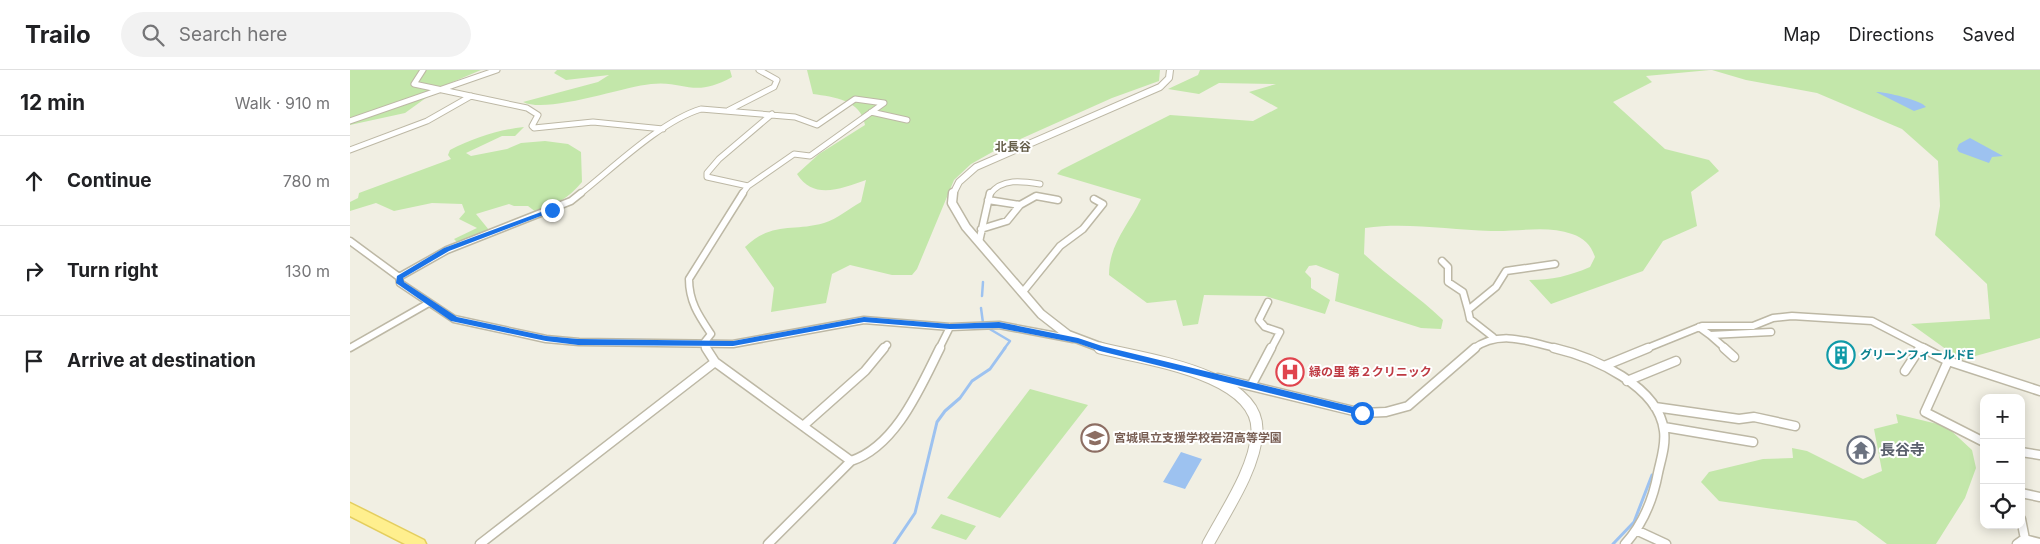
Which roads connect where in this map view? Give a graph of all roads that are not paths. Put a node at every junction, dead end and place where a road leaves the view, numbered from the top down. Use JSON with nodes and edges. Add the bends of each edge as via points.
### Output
{"nodes":[{"id":1,"x":423,"y":70,"type":"edge"},
{"id":2,"x":497,"y":70,"type":"edge"},
{"id":3,"x":759,"y":70,"type":"edge"},
{"id":4,"x":1170,"y":70,"type":"edge"},
{"id":5,"x":441,"y":91,"type":"junction"},
{"id":6,"x":471,"y":96,"type":"junction"},
{"id":7,"x":729,"y":110,"type":"junction"},
{"id":8,"x":871,"y":112,"type":"junction"},
{"id":9,"x":772,"y":114,"type":"junction"},
{"id":10,"x":907,"y":120,"type":"dead end"},
{"id":11,"x":350,"y":121,"type":"edge"},
{"id":12,"x":664,"y":129,"type":"junction"},
{"id":13,"x":350,"y":150,"type":"edge"},
{"id":14,"x":1040,"y":184,"type":"dead end"},
{"id":15,"x":748,"y":186,"type":"junction"},
{"id":16,"x":1094,"y":199,"type":"dead end"},
{"id":17,"x":988,"y":200,"type":"junction"},
{"id":18,"x":1058,"y":200,"type":"dead end"},
{"id":19,"x":1020,"y":205,"type":"junction"},
{"id":20,"x":982,"y":229,"type":"junction"},
{"id":21,"x":350,"y":241,"type":"edge"},
{"id":22,"x":979,"y":242,"type":"junction"},
{"id":23,"x":1442,"y":261,"type":"dead end"},
{"id":24,"x":1556,"y":264,"type":"dead end"},
{"id":25,"x":399,"y":277,"type":"junction"},
{"id":26,"x":1022,"y":293,"type":"junction"},
{"id":27,"x":1268,"y":302,"type":"dead end"},
{"id":28,"x":427,"y":304,"type":"junction"},
{"id":29,"x":1468,"y":310,"type":"junction"},
{"id":30,"x":950,"y":326,"type":"junction"},
{"id":31,"x":1699,"y":328,"type":"junction"},
{"id":32,"x":1772,"y":332,"type":"dead end"},
{"id":33,"x":1710,"y":335,"type":"junction"},
{"id":34,"x":1493,"y":338,"type":"junction"},
{"id":35,"x":1078,"y":340,"type":"junction"},
{"id":36,"x":703,"y":344,"type":"junction"},
{"id":37,"x":887,"y":345,"type":"dead end"},
{"id":38,"x":1921,"y":347,"type":"junction"},
{"id":39,"x":350,"y":348,"type":"edge"},
{"id":40,"x":1734,"y":357,"type":"dead end"},
{"id":41,"x":1948,"y":360,"type":"junction"},
{"id":42,"x":715,"y":362,"type":"junction"},
{"id":43,"x":1676,"y":362,"type":"dead end"},
{"id":44,"x":1604,"y":366,"type":"junction"},
{"id":45,"x":1905,"y":370,"type":"dead end"},
{"id":46,"x":1206,"y":375,"type":"junction"},
{"id":47,"x":1627,"y":381,"type":"junction"},
{"id":48,"x":1251,"y":386,"type":"junction"},
{"id":49,"x":2040,"y":391,"type":"edge"},
{"id":50,"x":1655,"y":407,"type":"junction"},
{"id":51,"x":803,"y":426,"type":"junction"},
{"id":52,"x":1795,"y":426,"type":"dead end"},
{"id":53,"x":1664,"y":427,"type":"junction"},
{"id":54,"x":1980,"y":440,"type":"edge"},
{"id":55,"x":1753,"y":442,"type":"dead end"},
{"id":56,"x":2025,"y":453,"type":"edge"},
{"id":57,"x":2040,"y":455,"type":"edge"},
{"id":58,"x":851,"y":461,"type":"junction"},
{"id":59,"x":2025,"y":494,"type":"edge"},
{"id":60,"x":2040,"y":497,"type":"edge"},
{"id":61,"x":350,"y":509,"type":"edge"},
{"id":62,"x":2021,"y":529,"type":"edge"},
{"id":63,"x":1638,"y":531,"type":"junction"},
{"id":64,"x":2022,"y":542,"type":"edge"},
{"id":65,"x":1211,"y":543,"type":"edge"},
{"id":66,"x":2040,"y":543,"type":"edge"},
{"id":67,"x":418,"y":544,"type":"edge"},
{"id":68,"x":480,"y":544,"type":"edge"},
{"id":69,"x":768,"y":544,"type":"edge"},
{"id":70,"x":1625,"y":544,"type":"edge"},
{"id":71,"x":1666,"y":544,"type":"edge"}],
"edges":[{"from":1,"to":5,"type":"street","via":[[414,84]]},
{"from":2,"to":5,"type":"street"},
{"from":3,"to":7,"type":"street","via":[[777,80],[774,86]]},
{"from":4,"to":22,"type":"street","via":[[1169,78],[1160,87],[990,159],[970,171],[956,187],[952,204],[958,217]]},
{"from":5,"to":6,"type":"street"},
{"from":5,"to":11,"type":"street"},
{"from":6,"to":12,"type":"street","via":[[527,108],[538,115],[534,128],[594,122]]},
{"from":6,"to":13,"type":"street","via":[[427,121]]},
{"from":7,"to":9,"type":"street"},
{"from":7,"to":12,"type":"street","via":[[688,112]]},
{"from":8,"to":9,"type":"street","via":[[884,103],[855,99],[817,125],[795,117]]},
{"from":8,"to":10,"type":"street"},
{"from":8,"to":15,"type":"street","via":[[810,156],[794,154]]},
{"from":9,"to":15,"type":"street","via":[[707,173],[707,177]]},
{"from":12,"to":25,"type":"street","via":[[570,201],[446,250]]},
{"from":14,"to":17,"type":"street","via":[[1003,184],[994,188]]},
{"from":15,"to":36,"type":"street","via":[[689,279],[694,306],[711,334]]},
{"from":16,"to":26,"type":"street","via":[[1103,204],[1083,229],[1060,246]]},
{"from":17,"to":19,"type":"street"},
{"from":17,"to":20,"type":"street"},
{"from":18,"to":19,"type":"street","via":[[1036,196]]},
{"from":19,"to":20,"type":"street","via":[[1007,221]]},
{"from":20,"to":22,"type":"street"},
{"from":21,"to":25,"type":"street"},
{"from":22,"to":26,"type":"street"},
{"from":23,"to":29,"type":"street","via":[[1448,267],[1448,282],[1463,292]]},
{"from":24,"to":29,"type":"street","via":[[1506,271],[1496,287]]},
{"from":25,"to":28,"type":"street","via":[[400,283]]},
{"from":26,"to":35,"type":"street","via":[[1051,324]]},
{"from":27,"to":48,"type":"street","via":[[1259,320],[1265,327],[1280,332]]},
{"from":28,"to":36,"type":"street","via":[[454,320],[546,339]]},
{"from":28,"to":39,"type":"street"},
{"from":29,"to":34,"type":"street","via":[[1470,319]]},
{"from":30,"to":35,"type":"street","via":[[999,325]]},
{"from":30,"to":36,"type":"street","via":[[864,320],[733,344]]},
{"from":30,"to":58,"type":"street","via":[[899,421],[871,453],[859,461]]},
{"from":31,"to":33,"type":"street"},
{"from":31,"to":38,"type":"street","via":[[1753,326],[1773,318],[1792,316],[1831,318],[1872,322]]},
{"from":31,"to":44,"type":"street"},
{"from":32,"to":33,"type":"street"},
{"from":33,"to":40,"type":"street"},
{"from":34,"to":44,"type":"street","via":[[1562,349]]},
{"from":34,"to":48,"type":"street","via":[[1476,346],[1409,405],[1396,411],[1362,413]]},
{"from":35,"to":46,"type":"street"},
{"from":36,"to":42,"type":"street"},
{"from":37,"to":51,"type":"street","via":[[865,371]]},
{"from":38,"to":41,"type":"street"},
{"from":38,"to":45,"type":"street"},
{"from":41,"to":49,"type":"street"},
{"from":41,"to":54,"type":"street","via":[[1925,412]]},
{"from":42,"to":51,"type":"street"},
{"from":42,"to":68,"type":"street"},
{"from":43,"to":47,"type":"street"},
{"from":44,"to":47,"type":"street"},
{"from":46,"to":48,"type":"street"},
{"from":46,"to":65,"type":"street","via":[[1219,379],[1251,407],[1259,433],[1255,453]]},
{"from":47,"to":50,"type":"street"},
{"from":50,"to":52,"type":"street","via":[[1739,419],[1754,417]]},
{"from":50,"to":53,"type":"street"},
{"from":51,"to":58,"type":"street"},
{"from":53,"to":55,"type":"street"},
{"from":53,"to":63,"type":"street","via":[[1655,494]]},
{"from":56,"to":57,"type":"street"},
{"from":58,"to":69,"type":"street"},
{"from":59,"to":60,"type":"street"},
{"from":61,"to":67,"type":"main road"},
{"from":62,"to":64,"type":"street"},
{"from":63,"to":70,"type":"street"},
{"from":63,"to":71,"type":"street"},
{"from":64,"to":66,"type":"street"}]}
